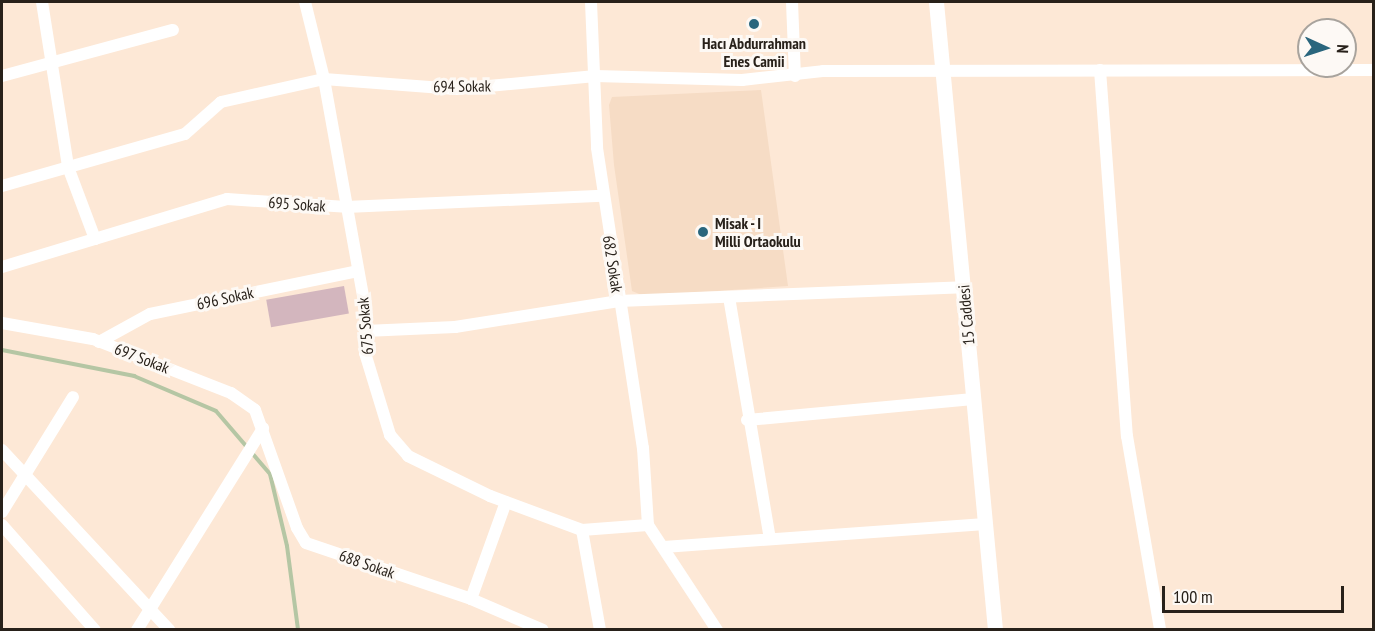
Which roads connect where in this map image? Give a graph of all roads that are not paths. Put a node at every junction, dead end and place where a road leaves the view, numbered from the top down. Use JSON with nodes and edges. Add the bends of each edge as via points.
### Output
{"nodes":[{"id":1,"x":42,"y":2,"type":"edge"},
{"id":2,"x":305,"y":2,"type":"edge"},
{"id":3,"x":591,"y":2,"type":"edge"},
{"id":4,"x":792,"y":2,"type":"edge"},
{"id":5,"x":936,"y":2,"type":"edge"},
{"id":6,"x":172,"y":30,"type":"dead end"},
{"id":7,"x":52,"y":63,"type":"junction"},
{"id":8,"x":943,"y":70,"type":"junction"},
{"id":9,"x":1100,"y":70,"type":"junction"},
{"id":10,"x":1374,"y":70,"type":"edge"},
{"id":11,"x":2,"y":76,"type":"edge"},
{"id":12,"x":595,"y":76,"type":"junction"},
{"id":13,"x":795,"y":76,"type":"junction"},
{"id":14,"x":324,"y":79,"type":"junction"},
{"id":15,"x":68,"y":167,"type":"junction"},
{"id":16,"x":2,"y":186,"type":"edge"},
{"id":17,"x":602,"y":196,"type":"junction"},
{"id":18,"x":346,"y":207,"type":"junction"},
{"id":19,"x":95,"y":239,"type":"junction"},
{"id":20,"x":2,"y":267,"type":"edge"},
{"id":21,"x":358,"y":270,"type":"junction"},
{"id":22,"x":963,"y":287,"type":"junction"},
{"id":23,"x":729,"y":297,"type":"junction"},
{"id":24,"x":619,"y":301,"type":"junction"},
{"id":25,"x":2,"y":323,"type":"edge"},
{"id":26,"x":365,"y":331,"type":"junction"},
{"id":27,"x":99,"y":342,"type":"junction"},
{"id":28,"x":73,"y":397,"type":"dead end"},
{"id":29,"x":973,"y":399,"type":"junction"},
{"id":30,"x":747,"y":420,"type":"junction"},
{"id":31,"x":263,"y":428,"type":"junction"},
{"id":32,"x":2,"y":450,"type":"edge"},
{"id":33,"x":26,"y":476,"type":"junction"},
{"id":34,"x":506,"y":502,"type":"junction"},
{"id":35,"x":2,"y":512,"type":"edge"},
{"id":36,"x":985,"y":524,"type":"junction"},
{"id":37,"x":2,"y":525,"type":"edge"},
{"id":38,"x":648,"y":525,"type":"junction"},
{"id":39,"x":582,"y":530,"type":"junction"},
{"id":40,"x":770,"y":539,"type":"junction"},
{"id":41,"x":664,"y":547,"type":"junction"},
{"id":42,"x":471,"y":599,"type":"junction"},
{"id":43,"x":150,"y":609,"type":"junction"},
{"id":44,"x":95,"y":630,"type":"edge"},
{"id":45,"x":137,"y":630,"type":"edge"},
{"id":46,"x":169,"y":630,"type":"edge"},
{"id":47,"x":543,"y":630,"type":"edge"},
{"id":48,"x":600,"y":630,"type":"edge"},
{"id":49,"x":717,"y":630,"type":"edge"},
{"id":50,"x":995,"y":630,"type":"edge"},
{"id":51,"x":1160,"y":630,"type":"edge"}],
"edges":[{"from":1,"to":7,"type":"street"},
{"from":2,"to":14,"type":"street","name":"675 Sokak"},
{"from":3,"to":12,"type":"street","name":"682 Sokak"},
{"from":4,"to":13,"type":"street"},
{"from":5,"to":8,"type":"street","name":"15 Caddesi"},
{"from":6,"to":7,"type":"street"},
{"from":7,"to":11,"type":"street"},
{"from":7,"to":15,"type":"street"},
{"from":8,"to":9,"type":"street","name":"694 Sokak"},
{"from":8,"to":13,"type":"street","name":"694 Sokak","via":[[823,71]]},
{"from":8,"to":22,"type":"street","name":"15 Caddesi"},
{"from":9,"to":10,"type":"street","name":"694 Sokak"},
{"from":9,"to":51,"type":"street","via":[[1127,436]]},
{"from":12,"to":13,"type":"street","name":"694 Sokak","via":[[742,81]]},
{"from":12,"to":14,"type":"street","name":"694 Sokak","via":[[456,88]]},
{"from":12,"to":17,"type":"street","name":"682 Sokak"},
{"from":14,"to":15,"type":"street","name":"694 Sokak","via":[[221,102],[185,134]]},
{"from":14,"to":18,"type":"street","name":"675 Sokak"},
{"from":15,"to":16,"type":"street","name":"694 Sokak"},
{"from":15,"to":19,"type":"street"},
{"from":17,"to":18,"type":"street","name":"695 Sokak"},
{"from":17,"to":24,"type":"street","name":"682 Sokak"},
{"from":18,"to":19,"type":"street","name":"695 Sokak","via":[[227,199]]},
{"from":18,"to":21,"type":"street","name":"675 Sokak"},
{"from":19,"to":20,"type":"street","name":"695 Sokak"},
{"from":21,"to":26,"type":"street","name":"675 Sokak"},
{"from":21,"to":27,"type":"street","name":"696 Sokak","via":[[150,314]]},
{"from":22,"to":23,"type":"street"},
{"from":22,"to":29,"type":"street","name":"15 Caddesi"},
{"from":23,"to":24,"type":"street"},
{"from":23,"to":30,"type":"street"},
{"from":24,"to":26,"type":"street","via":[[455,327]]},
{"from":24,"to":38,"type":"street","name":"682 Sokak","via":[[643,448]]},
{"from":25,"to":27,"type":"street","name":"697 Sokak"},
{"from":26,"to":34,"type":"street","name":"675 Sokak","via":[[365,353],[390,435],[408,456]]},
{"from":27,"to":31,"type":"street","name":"697 Sokak","via":[[231,393],[255,410]]},
{"from":28,"to":33,"type":"street"},
{"from":29,"to":30,"type":"street"},
{"from":29,"to":36,"type":"street","name":"15 Caddesi"},
{"from":30,"to":40,"type":"street"},
{"from":31,"to":42,"type":"street","name":"688 Sokak","via":[[297,528],[306,543]]},
{"from":31,"to":43,"type":"street"},
{"from":32,"to":33,"type":"street"},
{"from":33,"to":35,"type":"street"},
{"from":33,"to":43,"type":"street"},
{"from":34,"to":39,"type":"street","name":"675 Sokak"},
{"from":34,"to":42,"type":"street"},
{"from":36,"to":40,"type":"street"},
{"from":36,"to":50,"type":"street","name":"15 Caddesi"},
{"from":37,"to":44,"type":"street"},
{"from":38,"to":39,"type":"street"},
{"from":38,"to":41,"type":"street"},
{"from":39,"to":48,"type":"street"},
{"from":40,"to":41,"type":"street"},
{"from":41,"to":49,"type":"street"},
{"from":42,"to":47,"type":"street","name":"688 Sokak"},
{"from":43,"to":45,"type":"street"},
{"from":43,"to":46,"type":"street"}]}
